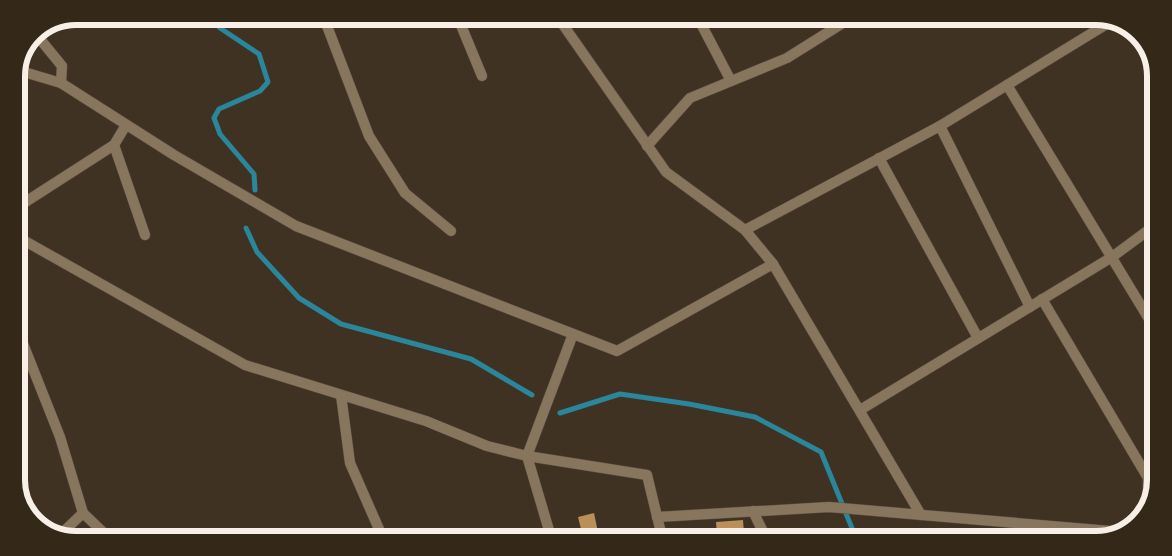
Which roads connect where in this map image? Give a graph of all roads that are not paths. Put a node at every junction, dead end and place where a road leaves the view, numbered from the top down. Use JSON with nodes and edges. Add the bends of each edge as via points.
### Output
{"nodes":[{"id":1,"x":327,"y":25,"type":"edge"},
{"id":2,"x":461,"y":25,"type":"edge"},
{"id":3,"x":563,"y":25,"type":"edge"},
{"id":4,"x":702,"y":25,"type":"edge"},
{"id":5,"x":840,"y":25,"type":"edge"},
{"id":6,"x":1104,"y":26,"type":"edge"},
{"id":7,"x":40,"y":40,"type":"edge"},
{"id":8,"x":25,"y":72,"type":"edge"},
{"id":9,"x":482,"y":76,"type":"dead end"},
{"id":10,"x":731,"y":82,"type":"junction"},
{"id":11,"x":61,"y":83,"type":"junction"},
{"id":12,"x":1007,"y":85,"type":"junction"},
{"id":13,"x":126,"y":125,"type":"junction"},
{"id":14,"x":940,"y":126,"type":"junction"},
{"id":15,"x":114,"y":144,"type":"junction"},
{"id":16,"x":647,"y":146,"type":"junction"},
{"id":17,"x":879,"y":158,"type":"junction"},
{"id":18,"x":25,"y":202,"type":"edge"},
{"id":19,"x":745,"y":230,"type":"junction"},
{"id":20,"x":451,"y":231,"type":"dead end"},
{"id":21,"x":1147,"y":231,"type":"edge"},
{"id":22,"x":145,"y":235,"type":"dead end"},
{"id":23,"x":25,"y":241,"type":"edge"},
{"id":24,"x":1112,"y":257,"type":"junction"},
{"id":25,"x":773,"y":264,"type":"junction"},
{"id":26,"x":1042,"y":300,"type":"junction"},
{"id":27,"x":1030,"y":307,"type":"junction"},
{"id":28,"x":1147,"y":316,"type":"edge"},
{"id":29,"x":573,"y":334,"type":"junction"},
{"id":30,"x":978,"y":338,"type":"junction"},
{"id":31,"x":25,"y":349,"type":"edge"},
{"id":32,"x":341,"y":395,"type":"junction"},
{"id":33,"x":860,"y":410,"type":"junction"},
{"id":34,"x":527,"y":456,"type":"junction"},
{"id":35,"x":1147,"y":476,"type":"edge"},
{"id":36,"x":753,"y":511,"type":"junction"},
{"id":37,"x":84,"y":512,"type":"junction"},
{"id":38,"x":921,"y":515,"type":"junction"},
{"id":39,"x":657,"y":516,"type":"junction"},
{"id":40,"x":65,"y":530,"type":"edge"},
{"id":41,"x":102,"y":531,"type":"edge"},
{"id":42,"x":380,"y":531,"type":"edge"},
{"id":43,"x":549,"y":531,"type":"edge"},
{"id":44,"x":661,"y":531,"type":"edge"},
{"id":45,"x":763,"y":531,"type":"edge"},
{"id":46,"x":1105,"y":531,"type":"edge"}],
"edges":[{"from":1,"to":20,"type":"street","via":[[369,136],[405,193]]},
{"from":2,"to":9,"type":"street"},
{"from":3,"to":16,"type":"street"},
{"from":4,"to":10,"type":"street"},
{"from":5,"to":10,"type":"street","via":[[787,58]]},
{"from":6,"to":12,"type":"street"},
{"from":7,"to":11,"type":"street","via":[[62,66]]},
{"from":8,"to":11,"type":"street"},
{"from":10,"to":16,"type":"street","via":[[690,98]]},
{"from":11,"to":13,"type":"street"},
{"from":12,"to":14,"type":"street"},
{"from":12,"to":24,"type":"street"},
{"from":13,"to":15,"type":"street"},
{"from":13,"to":29,"type":"street","via":[[296,226]]},
{"from":14,"to":17,"type":"street"},
{"from":14,"to":27,"type":"street"},
{"from":15,"to":18,"type":"street"},
{"from":15,"to":22,"type":"street"},
{"from":16,"to":19,"type":"street","via":[[666,172]]},
{"from":17,"to":19,"type":"street"},
{"from":17,"to":30,"type":"street"},
{"from":19,"to":25,"type":"street"},
{"from":21,"to":24,"type":"street"},
{"from":23,"to":32,"type":"street","via":[[245,365]]},
{"from":24,"to":26,"type":"street"},
{"from":24,"to":28,"type":"street"},
{"from":25,"to":29,"type":"street","via":[[617,351]]},
{"from":25,"to":33,"type":"street"},
{"from":26,"to":27,"type":"street"},
{"from":26,"to":35,"type":"street"},
{"from":27,"to":30,"type":"street"},
{"from":29,"to":34,"type":"street"},
{"from":30,"to":33,"type":"street"},
{"from":31,"to":37,"type":"street","via":[[60,437]]},
{"from":32,"to":34,"type":"street","via":[[426,421],[487,446]]},
{"from":32,"to":42,"type":"street","via":[[350,463]]},
{"from":33,"to":38,"type":"street"},
{"from":34,"to":39,"type":"street","via":[[647,476]]},
{"from":34,"to":43,"type":"street"},
{"from":36,"to":38,"type":"street","via":[[828,507]]},
{"from":36,"to":39,"type":"street"},
{"from":36,"to":45,"type":"street"},
{"from":37,"to":40,"type":"street"},
{"from":37,"to":41,"type":"street"},
{"from":38,"to":46,"type":"street"},
{"from":39,"to":44,"type":"street"}]}
